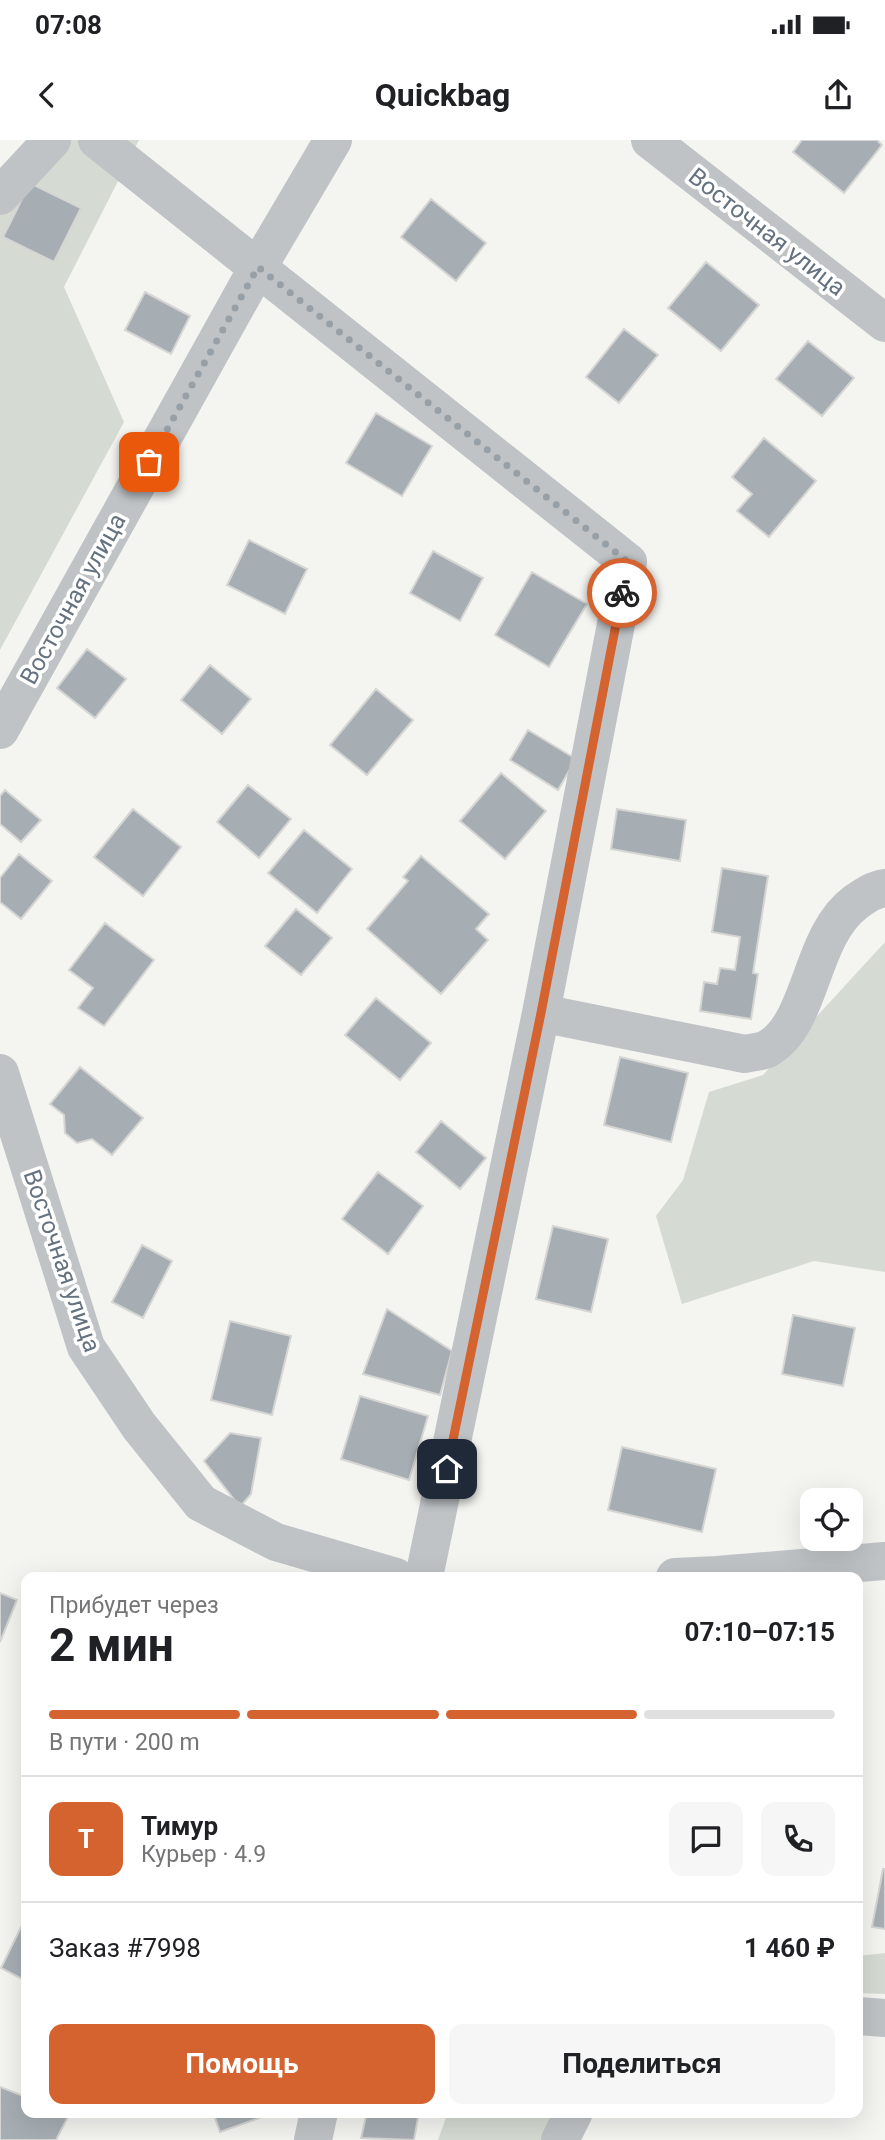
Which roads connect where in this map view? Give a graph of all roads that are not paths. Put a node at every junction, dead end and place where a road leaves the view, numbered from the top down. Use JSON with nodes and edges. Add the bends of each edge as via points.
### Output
{"nodes":[{"id":1,"x":52,"y":140,"type":"edge"},
{"id":2,"x":97,"y":140,"type":"edge"},
{"id":3,"x":333,"y":140,"type":"edge"},
{"id":4,"x":650,"y":140,"type":"edge"},
{"id":5,"x":0,"y":196,"type":"edge"},
{"id":6,"x":258,"y":267,"type":"junction"},
{"id":7,"x":885,"y":323,"type":"edge"},
{"id":8,"x":0,"y":730,"type":"edge"},
{"id":9,"x":885,"y":888,"type":"edge"},
{"id":10,"x":541,"y":1013,"type":"junction"},
{"id":11,"x":0,"y":1073,"type":"edge"},
{"id":12,"x":885,"y":1561,"type":"edge"},
{"id":13,"x":379,"y":1572,"type":"edge"},
{"id":14,"x":425,"y":1572,"type":"edge"},
{"id":15,"x":762,"y":1572,"type":"edge"},
{"id":16,"x":863,"y":2016,"type":"edge"},
{"id":17,"x":885,"y":2018,"type":"edge"},
{"id":18,"x":571,"y":2118,"type":"edge"},
{"id":19,"x":560,"y":2140,"type":"edge"}],
"edges":[{"from":1,"to":5,"type":"street"},
{"from":2,"to":6,"type":"street"},
{"from":3,"to":6,"type":"street","name":"Восточная улица"},
{"from":4,"to":7,"type":"street","name":"Восточная улица"},
{"from":6,"to":8,"type":"street","name":"Восточная улица"},
{"from":6,"to":10,"type":"street","via":[[628,562]]},
{"from":9,"to":10,"type":"street","via":[[874,890],[844,911],[824,942],[798,1009],[784,1033],[766,1049],[745,1054]]},
{"from":10,"to":14,"type":"street"},
{"from":11,"to":13,"type":"street","name":"Восточная улица","via":[[86,1347],[139,1426],[201,1503],[276,1542]]},
{"from":12,"to":15,"type":"street"},
{"from":16,"to":17,"type":"street"},
{"from":18,"to":19,"type":"street"}]}
